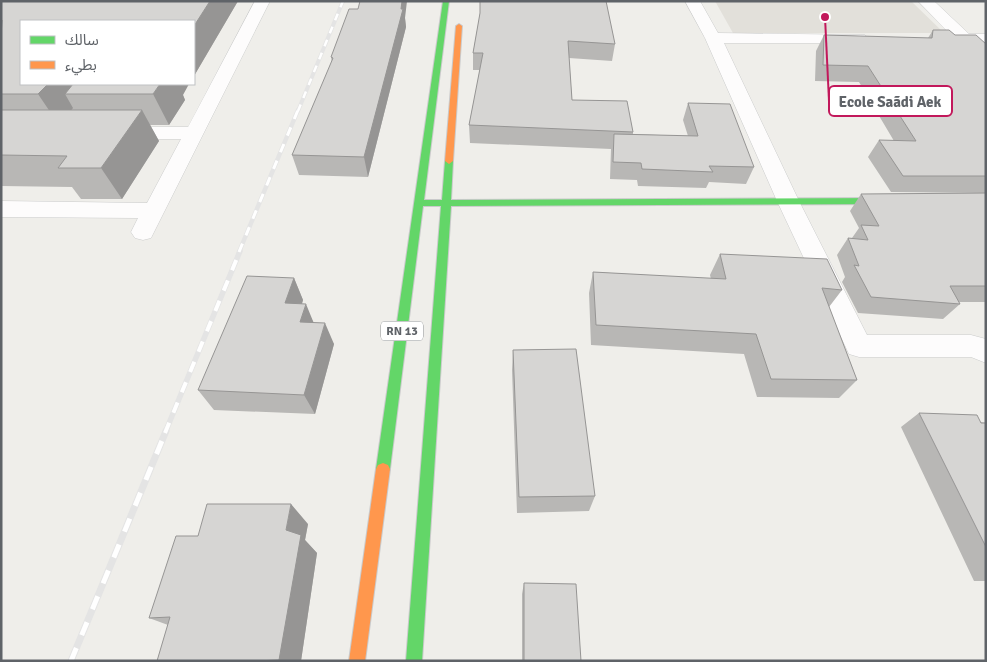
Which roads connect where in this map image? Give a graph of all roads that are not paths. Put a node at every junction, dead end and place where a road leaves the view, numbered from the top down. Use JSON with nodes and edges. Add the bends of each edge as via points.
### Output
{"nodes":[{"id":1,"x":263,"y":1,"type":"edge"},
{"id":2,"x":446,"y":1,"type":"edge"},
{"id":3,"x":692,"y":1,"type":"edge"},
{"id":4,"x":925,"y":1,"type":"edge"},
{"id":5,"x":460,"y":11,"type":"dead end"},
{"id":6,"x":712,"y":38,"type":"junction"},
{"id":7,"x":877,"y":38,"type":"edge"},
{"id":8,"x":926,"y":38,"type":"edge"},
{"id":9,"x":964,"y":38,"type":"junction"},
{"id":10,"x":986,"y":39,"type":"edge"},
{"id":11,"x":986,"y":59,"type":"edge"},
{"id":12,"x":96,"y":133,"type":"edge"},
{"id":13,"x":195,"y":133,"type":"junction"},
{"id":14,"x":788,"y":201,"type":"junction"},
{"id":15,"x":906,"y":201,"type":"edge"},
{"id":16,"x":419,"y":202,"type":"junction"},
{"id":17,"x":447,"y":204,"type":"junction"},
{"id":18,"x":1,"y":209,"type":"edge"},
{"id":19,"x":154,"y":211,"type":"junction"},
{"id":20,"x":143,"y":232,"type":"dead end"},
{"id":21,"x":986,"y":351,"type":"edge"},
{"id":22,"x":357,"y":661,"type":"edge"},
{"id":23,"x":414,"y":661,"type":"edge"}],
"edges":[{"from":1,"to":13,"type":"street"},
{"from":2,"to":16,"type":"main road","number":"RN 13"},
{"from":3,"to":6,"type":"street"},
{"from":4,"to":9,"type":"street"},
{"from":5,"to":17,"type":"main road","number":"RN 13"},
{"from":6,"to":7,"type":"street"},
{"from":6,"to":14,"type":"street"},
{"from":8,"to":9,"type":"street"},
{"from":9,"to":10,"type":"street"},
{"from":9,"to":11,"type":"street"},
{"from":12,"to":13,"type":"street"},
{"from":13,"to":19,"type":"street"},
{"from":14,"to":15,"type":"main road"},
{"from":14,"to":17,"type":"main road"},
{"from":14,"to":21,"type":"street","via":[[859,346],[971,346]]},
{"from":16,"to":17,"type":"main road"},
{"from":16,"to":22,"type":"main road","number":"RN 13"},
{"from":17,"to":23,"type":"main road","number":"RN 13"},
{"from":18,"to":19,"type":"street"},
{"from":19,"to":20,"type":"street"}]}
